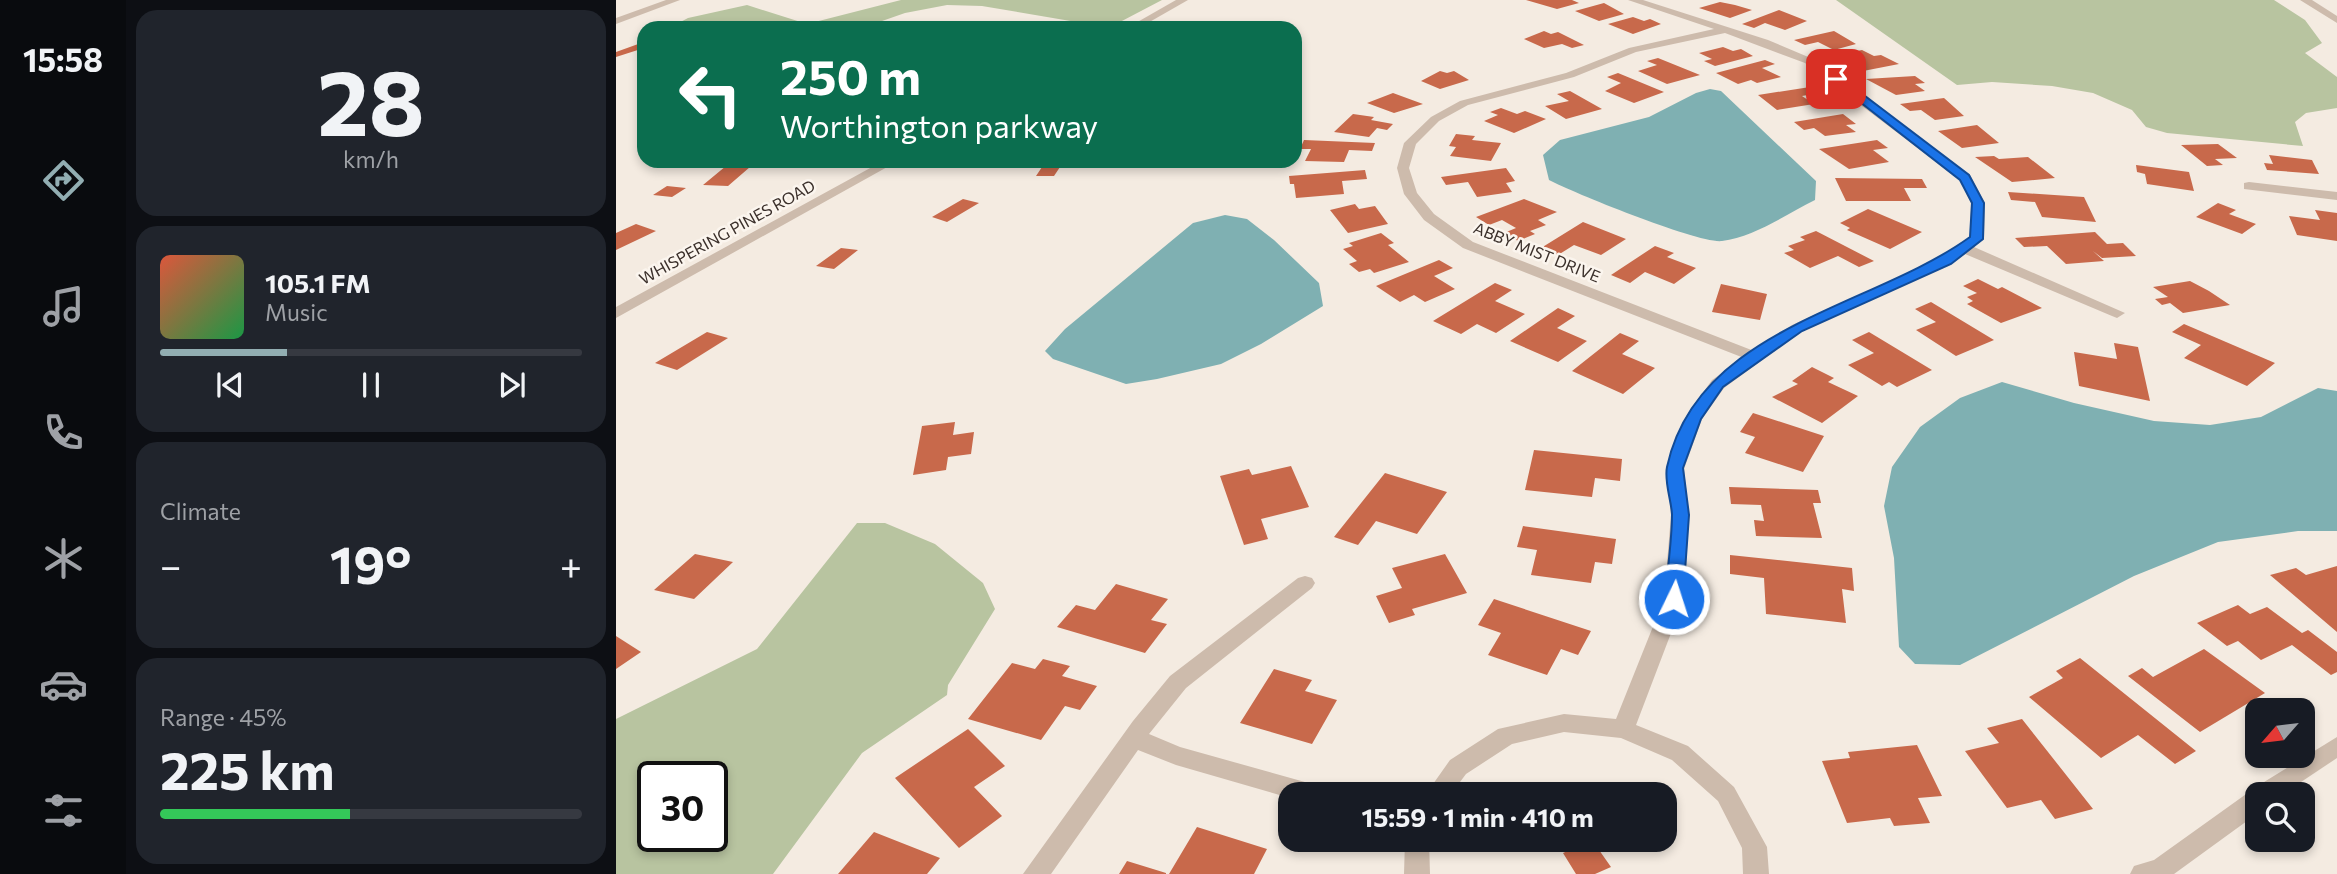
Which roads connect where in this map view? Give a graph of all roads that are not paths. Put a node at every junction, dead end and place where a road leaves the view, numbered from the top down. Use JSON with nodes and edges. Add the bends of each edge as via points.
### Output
{"nodes":[{"id":1,"x":674,"y":0,"type":"edge"},
{"id":2,"x":1182,"y":0,"type":"edge"},
{"id":3,"x":1633,"y":0,"type":"edge"},
{"id":4,"x":2305,"y":0,"type":"edge"},
{"id":5,"x":2337,"y":20,"type":"edge"},
{"id":6,"x":616,"y":21,"type":"edge"},
{"id":7,"x":1144,"y":21,"type":"edge"},
{"id":8,"x":1724,"y":30,"type":"junction"},
{"id":9,"x":879,"y":168,"type":"edge"},
{"id":10,"x":2249,"y":186,"type":"dead end"},
{"id":11,"x":2337,"y":196,"type":"edge"},
{"id":12,"x":1964,"y":248,"type":"junction"},
{"id":13,"x":616,"y":313,"type":"edge"},
{"id":14,"x":2117,"y":313,"type":"dead end"},
{"id":15,"x":1755,"y":357,"type":"junction"},
{"id":16,"x":1305,"y":583,"type":"dead end"},
{"id":17,"x":1623,"y":729,"type":"junction"},
{"id":18,"x":1135,"y":738,"type":"junction"},
{"id":19,"x":2337,"y":746,"type":"edge"},
{"id":20,"x":1447,"y":782,"type":"edge"},
{"id":21,"x":2282,"y":782,"type":"edge"},
{"id":22,"x":1278,"y":784,"type":"edge"},
{"id":23,"x":2245,"y":808,"type":"edge"},
{"id":24,"x":1417,"y":852,"type":"edge"},
{"id":25,"x":1036,"y":874,"type":"edge"},
{"id":26,"x":1418,"y":874,"type":"edge"},
{"id":27,"x":1756,"y":874,"type":"edge"},
{"id":28,"x":2143,"y":874,"type":"edge"}],
"edges":[{"from":1,"to":6,"type":"street"},
{"from":2,"to":7,"type":"street"},
{"from":3,"to":8,"type":"street"},
{"from":4,"to":5,"type":"street"},
{"from":8,"to":12,"type":"street","via":[[1809,61],[1965,178],[1978,203],[1977,239]]},
{"from":8,"to":15,"type":"street","name":"ABBY MIST DRIVE","via":[[1654,44],[1570,75],[1464,103],[1435,119],[1410,143],[1403,167],[1410,194],[1429,217],[1468,246]]},
{"from":9,"to":13,"type":"street","name":"WHISPERING PINES ROAD"},
{"from":10,"to":11,"type":"street"},
{"from":12,"to":14,"type":"street"},
{"from":12,"to":15,"type":"street","via":[[1946,261],[1797,328]]},
{"from":15,"to":17,"type":"street","via":[[1718,384],[1693,419],[1675,468],[1680,515],[1674,599]]},
{"from":16,"to":18,"type":"street","via":[[1178,682]]},
{"from":17,"to":20,"type":"street","via":[[1564,723],[1506,736],[1458,767]]},
{"from":17,"to":27,"type":"street","via":[[1680,753],[1726,794],[1755,847]]},
{"from":18,"to":22,"type":"street","via":[[1176,755]]},
{"from":18,"to":25,"type":"street"},
{"from":19,"to":21,"type":"street"},
{"from":23,"to":28,"type":"street","via":[[2160,870]]},
{"from":24,"to":26,"type":"street"}]}
